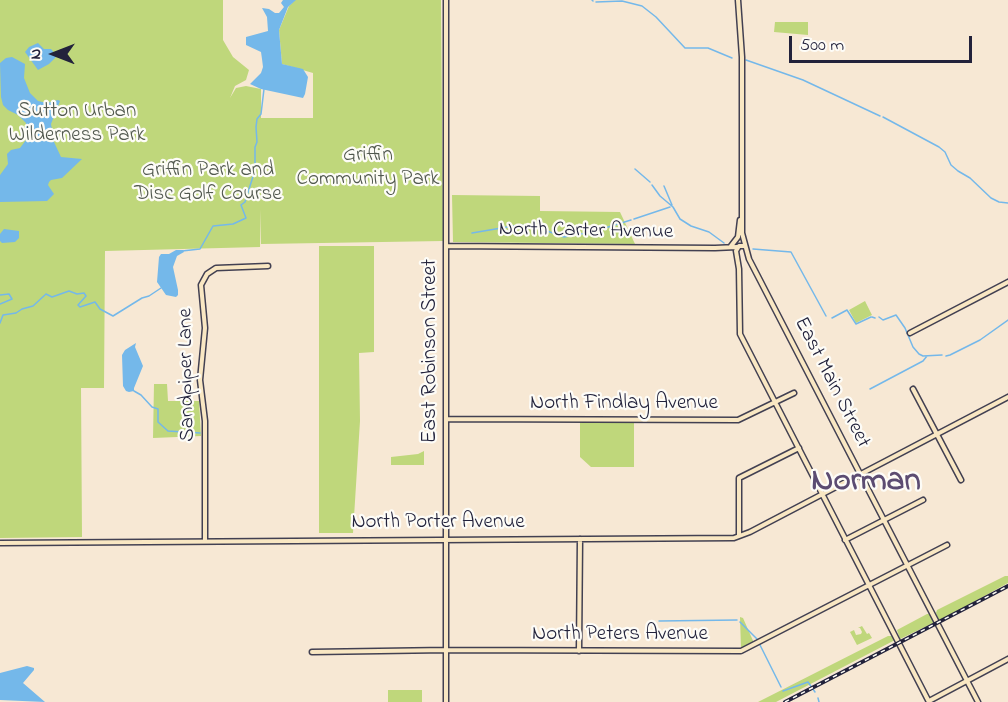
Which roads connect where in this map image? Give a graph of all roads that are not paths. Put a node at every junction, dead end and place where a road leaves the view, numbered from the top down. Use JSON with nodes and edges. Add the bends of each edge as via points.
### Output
{"nodes":[{"id":1,"x":446,"y":0,"type":"edge"},
{"id":2,"x":738,"y":0,"type":"edge"},
{"id":3,"x":741,"y":202,"type":"junction"},
{"id":4,"x":742,"y":232,"type":"junction"},
{"id":5,"x":447,"y":246,"type":"junction"},
{"id":6,"x":738,"y":246,"type":"junction"},
{"id":7,"x":745,"y":246,"type":"junction"},
{"id":8,"x":726,"y":248,"type":"junction"},
{"id":9,"x":748,"y":252,"type":"junction"},
{"id":10,"x":736,"y":254,"type":"junction"},
{"id":11,"x":742,"y":258,"type":"junction"},
{"id":12,"x":753,"y":265,"type":"junction"},
{"id":13,"x":268,"y":266,"type":"dead end"},
{"id":14,"x":738,"y":268,"type":"junction"},
{"id":15,"x":1008,"y":282,"type":"edge"},
{"id":16,"x":910,"y":333,"type":"dead end"},
{"id":17,"x":913,"y":389,"type":"dead end"},
{"id":18,"x":794,"y":393,"type":"dead end"},
{"id":19,"x":1008,"y":397,"type":"edge"},
{"id":20,"x":775,"y":402,"type":"junction"},
{"id":21,"x":447,"y":419,"type":"junction"},
{"id":22,"x":937,"y":434,"type":"junction"},
{"id":23,"x":799,"y":448,"type":"junction"},
{"id":24,"x":861,"y":474,"type":"junction"},
{"id":25,"x":961,"y":480,"type":"dead end"},
{"id":26,"x":822,"y":494,"type":"junction"},
{"id":27,"x":923,"y":500,"type":"dead end"},
{"id":28,"x":885,"y":519,"type":"junction"},
{"id":29,"x":739,"y":537,"type":"junction"},
{"id":30,"x":447,"y":538,"type":"junction"},
{"id":31,"x":580,"y":539,"type":"junction"},
{"id":32,"x":845,"y":540,"type":"junction"},
{"id":33,"x":205,"y":541,"type":"junction"},
{"id":34,"x":0,"y":543,"type":"edge"},
{"id":35,"x":947,"y":545,"type":"dead end"},
{"id":36,"x":908,"y":565,"type":"junction"},
{"id":37,"x":869,"y":585,"type":"junction"},
{"id":38,"x":447,"y":650,"type":"junction"},
{"id":39,"x":579,"y":651,"type":"junction"},
{"id":40,"x":312,"y":652,"type":"dead end"},
{"id":41,"x":1008,"y":659,"type":"edge"},
{"id":42,"x":967,"y":680,"type":"junction"},
{"id":43,"x":929,"y":701,"type":"edge"},
{"id":44,"x":446,"y":702,"type":"edge"},
{"id":45,"x":978,"y":702,"type":"edge"}],
"edges":[{"from":1,"to":5,"type":"street","name":"East Robinson Street"},
{"from":2,"to":3,"type":"street"},
{"from":3,"to":4,"type":"street"},
{"from":3,"to":8,"type":"street","via":[[738,237]]},
{"from":4,"to":6,"type":"street"},
{"from":4,"to":7,"type":"street"},
{"from":5,"to":8,"type":"street","name":"North Carter Avenue"},
{"from":5,"to":21,"type":"street","name":"East Robinson Street"},
{"from":6,"to":7,"type":"street","name":"North Carter Avenue"},
{"from":6,"to":8,"type":"street","name":"North Carter Avenue"},
{"from":6,"to":10,"type":"street"},
{"from":7,"to":9,"type":"street","name":"East Main Street"},
{"from":8,"to":10,"type":"street","name":"North Carter Avenue"},
{"from":9,"to":11,"type":"street"},
{"from":9,"to":12,"type":"street","name":"East Main Street"},
{"from":10,"to":11,"type":"street","name":"North Carter Avenue"},
{"from":10,"to":14,"type":"street"},
{"from":11,"to":12,"type":"street","name":"East Main Street"},
{"from":11,"to":14,"type":"street"},
{"from":12,"to":24,"type":"street","name":"East Main Street"},
{"from":13,"to":33,"type":"street","name":"Sandpiper Lane","via":[[216,268],[201,285],[205,328],[200,380],[205,421]]},
{"from":14,"to":20,"type":"street","via":[[739,329]]},
{"from":15,"to":16,"type":"street"},
{"from":17,"to":22,"type":"street"},
{"from":18,"to":20,"type":"street","name":"North Findlay Avenue"},
{"from":19,"to":22,"type":"street","name":"North Porter Avenue"},
{"from":20,"to":21,"type":"street","name":"North Findlay Avenue","via":[[736,420]]},
{"from":20,"to":23,"type":"street"},
{"from":21,"to":30,"type":"street","name":"East Robinson Street"},
{"from":22,"to":24,"type":"street","name":"North Porter Avenue"},
{"from":22,"to":25,"type":"street"},
{"from":23,"to":26,"type":"street"},
{"from":23,"to":29,"type":"street","via":[[739,478]]},
{"from":24,"to":26,"type":"street","name":"North Porter Avenue"},
{"from":24,"to":28,"type":"street","name":"East Main Street"},
{"from":26,"to":29,"type":"street","name":"North Porter Avenue"},
{"from":26,"to":32,"type":"street"},
{"from":27,"to":28,"type":"street"},
{"from":28,"to":32,"type":"street"},
{"from":28,"to":36,"type":"street","name":"East Main Street"},
{"from":29,"to":31,"type":"street","name":"North Porter Avenue"},
{"from":30,"to":31,"type":"street","name":"North Porter Avenue"},
{"from":30,"to":33,"type":"street","name":"North Porter Avenue"},
{"from":30,"to":38,"type":"street","name":"East Robinson Street"},
{"from":31,"to":39,"type":"street"},
{"from":32,"to":37,"type":"street"},
{"from":33,"to":34,"type":"street","name":"North Porter Avenue"},
{"from":35,"to":36,"type":"street","name":"North Peters Avenue"},
{"from":36,"to":37,"type":"street","name":"North Peters Avenue"},
{"from":36,"to":42,"type":"street","name":"East Main Street"},
{"from":37,"to":39,"type":"street","name":"North Peters Avenue","via":[[739,651]]},
{"from":37,"to":43,"type":"street"},
{"from":38,"to":39,"type":"street","name":"North Peters Avenue"},
{"from":38,"to":40,"type":"street","name":"North Peters Avenue"},
{"from":38,"to":44,"type":"street","name":"East Robinson Street"},
{"from":41,"to":42,"type":"street"},
{"from":42,"to":43,"type":"street"},
{"from":42,"to":45,"type":"street","name":"East Main Street"}]}
